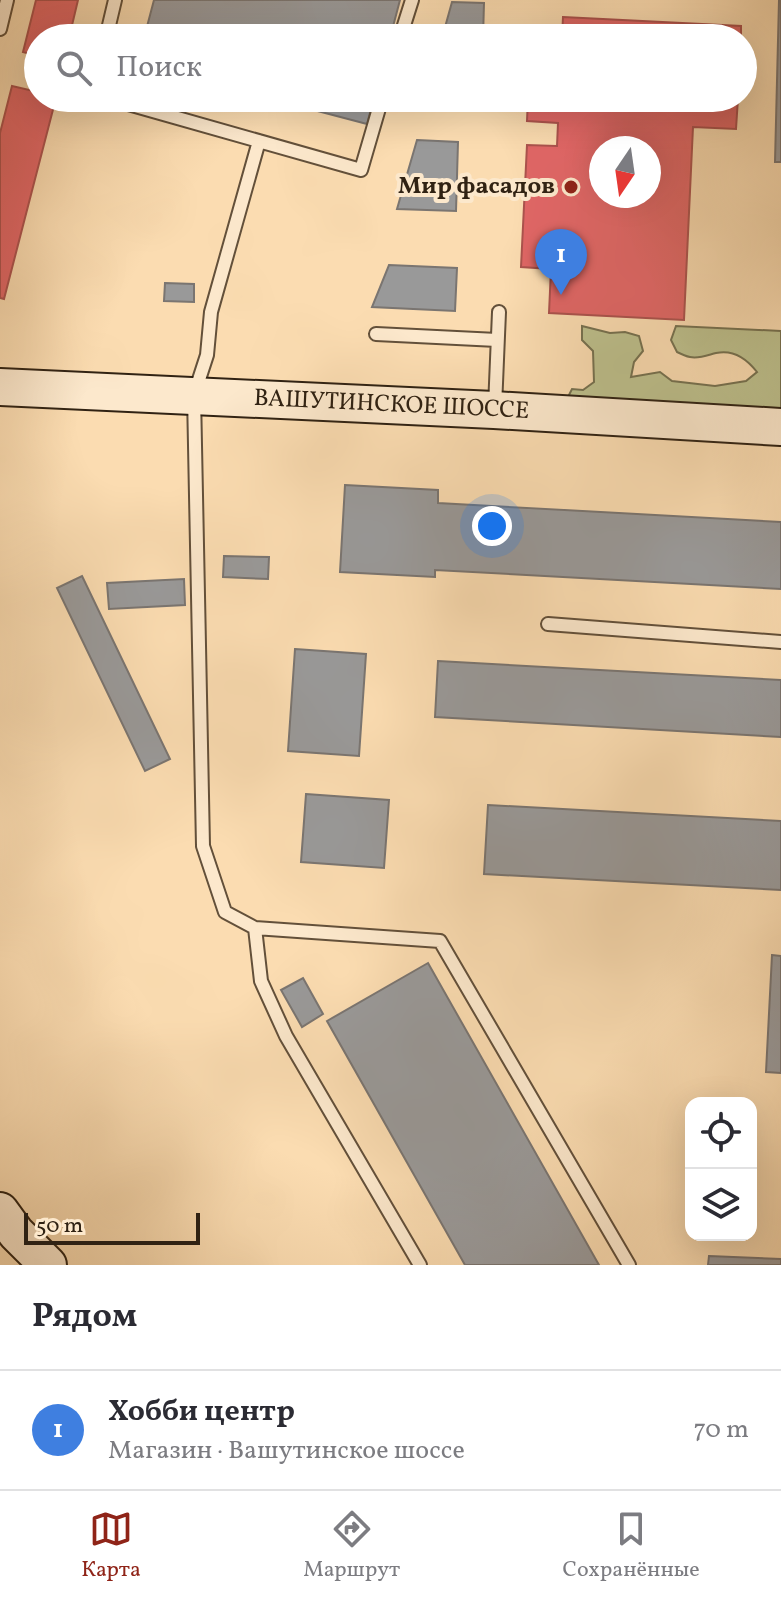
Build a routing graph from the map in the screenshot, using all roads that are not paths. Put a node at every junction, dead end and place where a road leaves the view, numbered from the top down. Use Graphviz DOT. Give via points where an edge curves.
graph roads {
  1 [pos="7,0"];
  2 [pos="115,0"];
  3 [pos="412,0"];
  4 [pos="109,24"];
  5 [pos="404,24"];
  6 [pos="0,29"];
  7 [pos="156,112"];
  8 [pos="378,112"];
  9 [pos="259,141"];
  10 [pos="499,312"];
  11 [pos="376,334"];
  12 [pos="497,340"];
  13 [pos="0,387"];
  14 [pos="194,395"];
  15 [pos="494,410"];
  16 [pos="781,427"];
  17 [pos="548,624"];
  18 [pos="781,642"];
  19 [pos="255,928"];
  20 [pos="0,1211"];
  21 [pos="48,1265"];
  22 [pos="420,1265"];
  23 [pos="629,1265"];
  1 -- 6 [label="lane"];
  2 -- 4 [label="lane"];
  3 -- 5 [label="lane"];
  7 -- 9 [label="lane"];
  8 -- 9 [label="lane" via="361,170"];
  9 -- 14 [label="lane" via="211,312 207,355"];
  10 -- 12 [label="lane"];
  11 -- 12 [label="lane"];
  12 -- 15 [label="lane"];
  13 -- 14 [label="street, ВАШУТИНСКОЕ ШОССЕ"];
  14 -- 15 [label="street, ВАШУТИНСКОЕ ШОССЕ"];
  14 -- 19 [label="lane" via="203,846 225,912"];
  15 -- 16 [label="street, ВАШУТИНСКОЕ ШОССЕ"];
  17 -- 18 [label="lane"];
  19 -- 22 [label="lane" via="261,981 286,1036"];
  19 -- 23 [label="lane" via="440,941"];
  20 -- 21 [label="street"];
}
